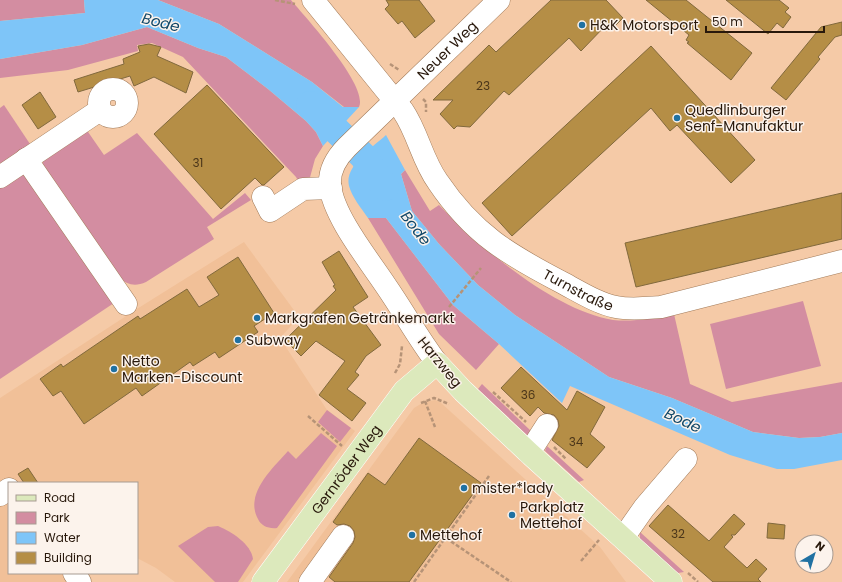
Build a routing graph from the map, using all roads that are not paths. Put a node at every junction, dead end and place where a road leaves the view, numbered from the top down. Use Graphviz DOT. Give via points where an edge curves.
graph roads {
  1 [pos="499,0"];
  2 [pos="308,3"];
  3 [pos="394,100"];
  4 [pos="100,110"];
  5 [pos="26,158"];
  6 [pos="0,177"];
  7 [pos="330,185"];
  8 [pos="263,197"];
  9 [pos="842,261"];
  10 [pos="126,304"];
  11 [pos="437,363"];
  12 [pos="547,425"];
  13 [pos="529,453"];
  14 [pos="686,458"];
  15 [pos="343,536"];
  16 [pos="614,541"];
  17 [pos="263,582"];
  18 [pos="310,582"];
  19 [pos="671,582"];
  1 -- 3 [label="street, Neuer Weg"];
  2 -- 3 [label="street, Turnstraße"];
  3 -- 7 [label="street" via="340,154 332,169"];
  3 -- 9 [label="street, Turnstraße" via="412,125 436,180 475,226 510,255 600,302 633,309 661,307"];
  4 -- 5 [label="street"];
  5 -- 6 [label="street"];
  5 -- 10 [label="street"];
  7 -- 8 [label="street" via="303,189 270,211"];
  7 -- 11 [label="street, Harzweg" via="339,212 355,241"];
  11 -- 13 [label="main road, Harzweg"];
  11 -- 17 [label="main road, Gernröder Weg" via="404,391"];
  12 -- 13 [label="street"];
  13 -- 16 [label="main road, Harzweg"];
  14 -- 16 [label="street"];
  15 -- 18 [label="street"];
  16 -- 19 [label="main road, Harzweg"];
}
